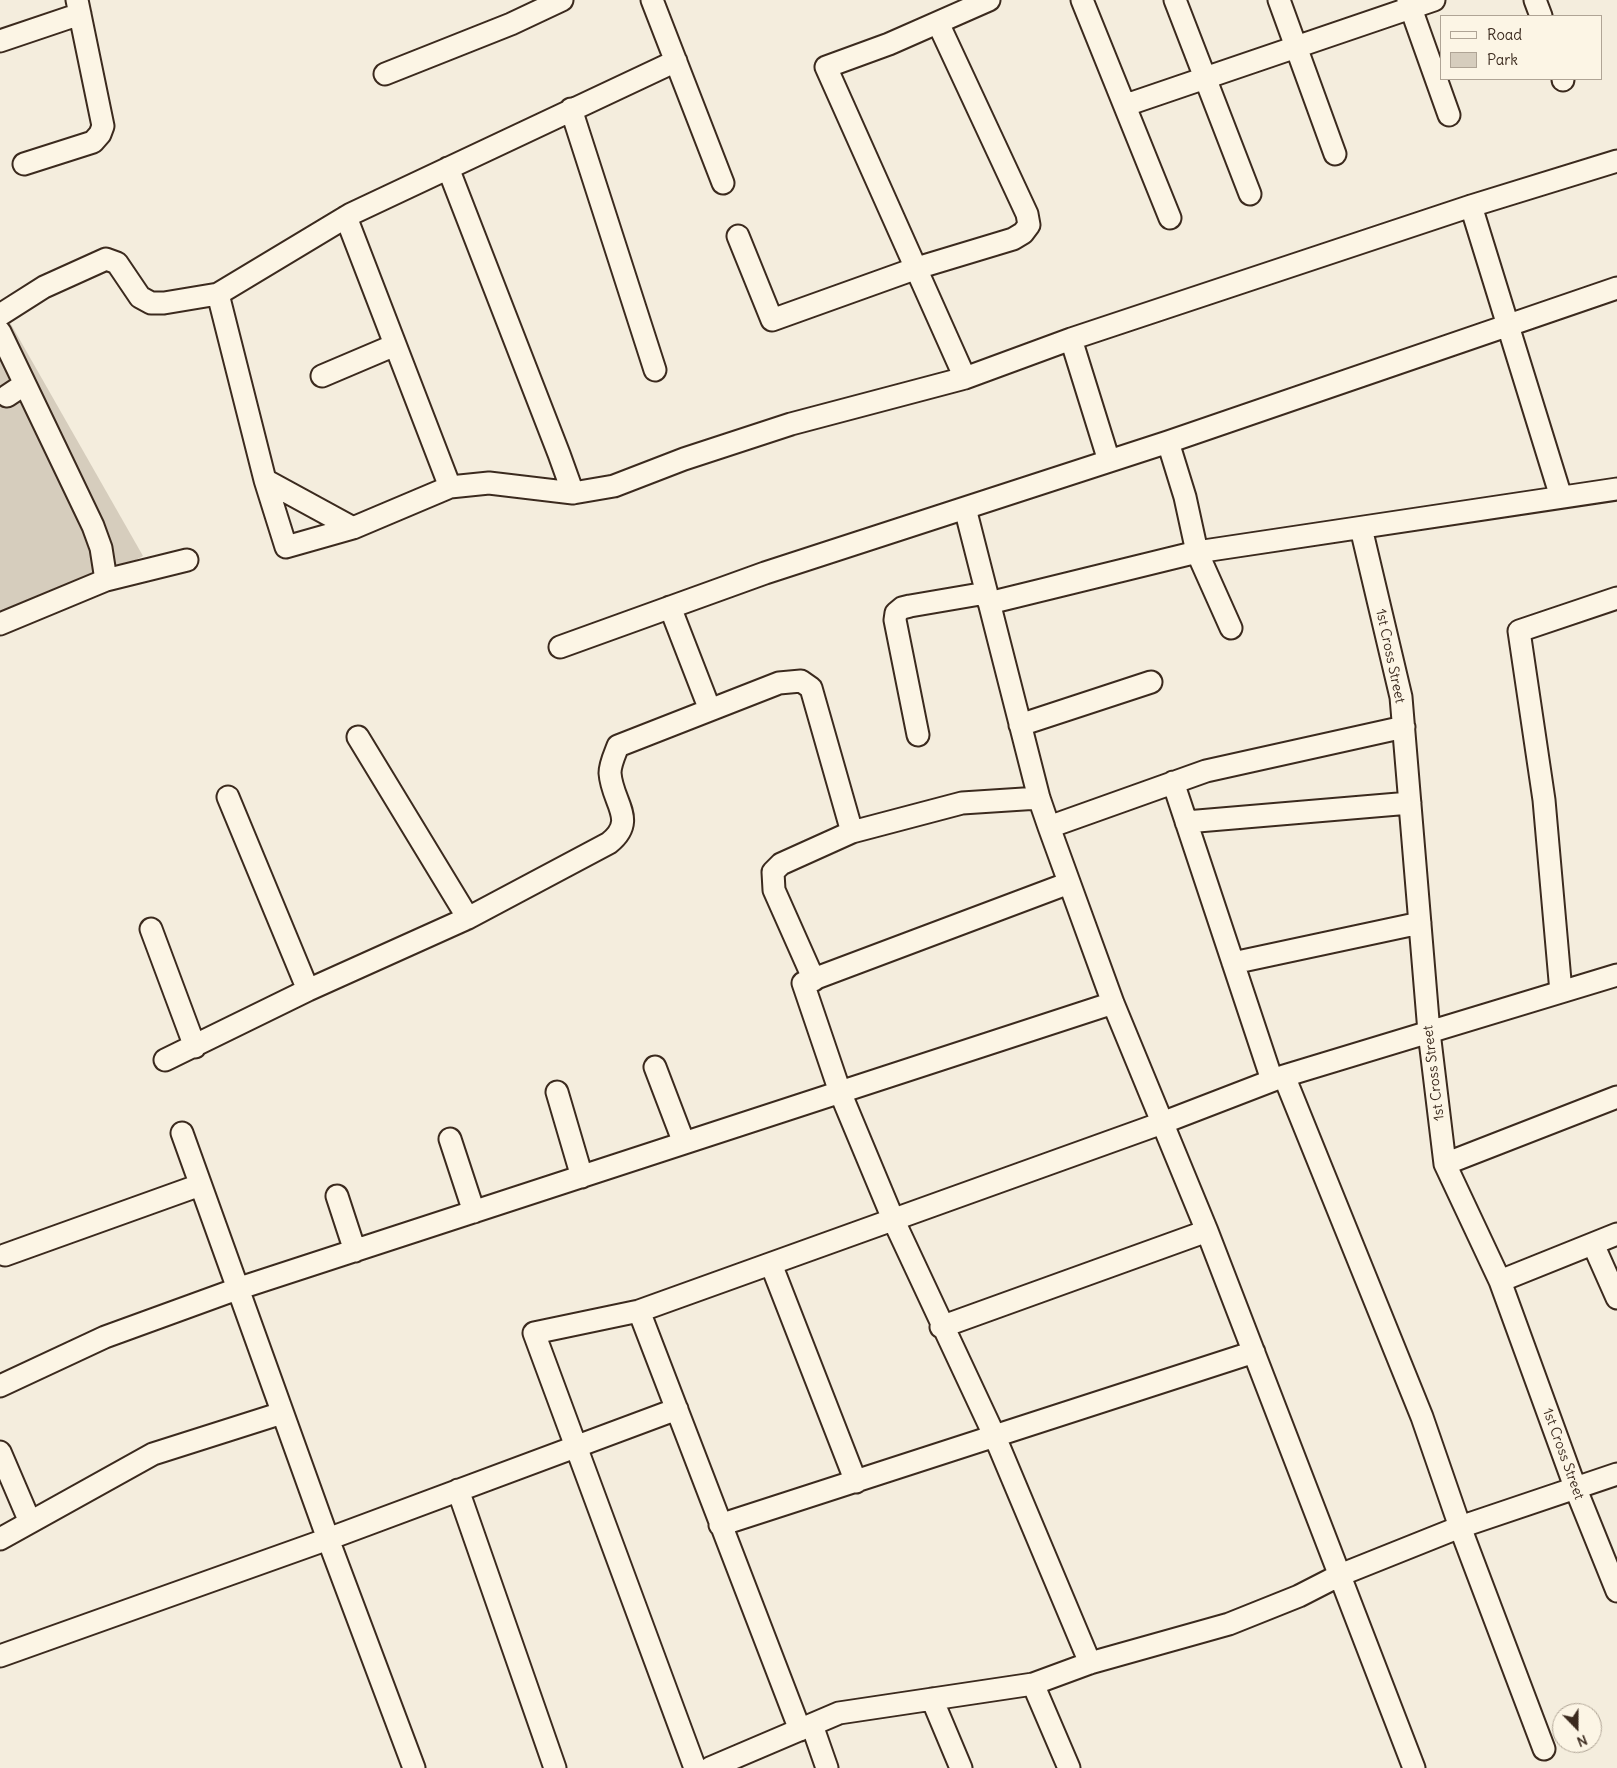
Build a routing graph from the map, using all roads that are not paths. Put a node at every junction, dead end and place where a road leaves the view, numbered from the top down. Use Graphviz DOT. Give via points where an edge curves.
graph roads {
  1 [pos="562,0"];
  2 [pos="652,0"];
  3 [pos="990,0"];
  4 [pos="1082,0"];
  5 [pos="1175,0"];
  6 [pos="1279,0"];
  7 [pos="1434,0"];
  8 [pos="1535,0"];
  9 [pos="1409,4"];
  10 [pos="79,7"];
  11 [pos="1541,15"];
  12 [pos="938,23"];
  13 [pos="0,41"];
  14 [pos="1295,47"];
  15 [pos="676,61"];
  16 [pos="385,74"];
  17 [pos="1206,78"];
  18 [pos="1126,105"];
  19 [pos="571,110"];
  20 [pos="1449,115"];
  21 [pos="1335,154"];
  22 [pos="1617,161"];
  23 [pos="24,164"];
  24 [pos="448,168"];
  25 [pos="723,183"];
  26 [pos="1250,194"];
  27 [pos="1471,206"];
  28 [pos="346,217"];
  29 [pos="1170,218"];
  30 [pos="738,236"];
  31 [pos="917,268"];
  32 [pos="1617,288"];
  33 [pos="218,294"];
  34 [pos="0,315"];
  35 [pos="1508,326"];
  36 [pos="0,332"];
  37 [pos="1071,339"];
  38 [pos="395,345"];
  39 [pos="655,370"];
  40 [pos="322,376"];
  41 [pos="965,378"];
  42 [pos="25,384"];
  43 [pos="7,396"];
  44 [pos="1168,442"];
  45 [pos="1109,461"];
  46 [pos="265,480"];
  47 [pos="450,487"];
  48 [pos="1617,489"];
  49 [pos="573,493"];
  50 [pos="1561,497"];
  51 [pos="965,508"];
  52 [pos="353,528"];
  53 [pos="1361,528"];
  54 [pos="1197,552"];
  55 [pos="187,560"];
  56 [pos="106,580"];
  57 [pos="987,598"];
  58 [pos="1617,598"];
  59 [pos="670,608"];
  60 [pos="0,624"];
  61 [pos="1231,628"];
  62 [pos="560,647"];
  63 [pos="1151,682"];
  64 [pos="710,710"];
  65 [pos="1020,725"];
  66 [pos="1404,727"];
  67 [pos="918,735"];
  68 [pos="358,737"];
  69 [pos="1173,782"];
  70 [pos="228,797"];
  71 [pos="1039,798"];
  72 [pos="1410,803"];
  73 [pos="1186,822"];
  74 [pos="1049,827"];
  75 [pos="852,832"];
  76 [pos="1069,883"];
  77 [pos="468,918"];
  78 [pos="1420,923"];
  79 [pos="151,929"];
  80 [pos="1233,963"];
  81 [pos="1617,975"];
  82 [pos="814,980"];
  83 [pos="308,990"];
  84 [pos="1562,992"];
  85 [pos="1113,1003"];
  86 [pos="1429,1032"];
  87 [pos="195,1047"];
  88 [pos="165,1060"];
  89 [pos="656,1067"];
  90 [pos="1278,1078"];
  91 [pos="557,1092"];
  92 [pos="840,1092"];
  93 [pos="1617,1097"];
  94 [pos="1162,1123"];
  95 [pos="182,1133"];
  96 [pos="450,1138"];
  97 [pos="684,1144"];
  98 [pos="1445,1164"];
  99 [pos="582,1177"];
  100 [pos="200,1185"];
  101 [pos="337,1196"];
  102 [pos="474,1212"];
  103 [pos="893,1219"];
  104 [pos="1207,1231"];
  105 [pos="1617,1234"];
  106 [pos="1593,1244"];
  107 [pos="355,1251"];
  108 [pos="4,1255"];
  109 [pos="771,1264"];
  110 [pos="1500,1281"];
  111 [pos="237,1289"];
  112 [pos="1617,1298"];
  113 [pos="639,1311"];
  114 [pos="942,1327"];
  115 [pos="1254,1352"];
  116 [pos="0,1386"];
  117 [pos="677,1409"];
  118 [pos="282,1413"];
  119 [pos="995,1437"];
  120 [pos="575,1446"];
  121 [pos="0,1452"];
  122 [pos="1617,1474"];
  123 [pos="856,1482"];
  124 [pos="1575,1487"];
  125 [pos="458,1490"];
  126 [pos="30,1522"];
  127 [pos="720,1525"];
  128 [pos="1460,1527"];
  129 [pos="0,1538"];
  130 [pos="328,1539"];
  131 [pos="1340,1575"];
  132 [pos="1617,1591"];
  133 [pos="0,1656"];
  134 [pos="1090,1663"];
  135 [pos="1033,1684"];
  136 [pos="932,1699"];
  137 [pos="806,1727"];
  138 [pos="1544,1750"];
  139 [pos="414,1768"];
  140 [pos="555,1768"];
  141 [pos="695,1768"];
  142 [pos="710,1768"];
  143 [pos="827,1768"];
  144 [pos="961,1768"];
  145 [pos="1069,1768"];
  146 [pos="1414,1768"];
  1 -- 16 [label="street"];
  2 -- 15 [label="street"];
  3 -- 12 [label="street"];
  4 -- 18 [label="street"];
  5 -- 17 [label="street"];
  6 -- 14 [label="street"];
  7 -- 9 [label="street"];
  8 -- 11 [label="street"];
  9 -- 14 [label="street"];
  9 -- 20 [label="street"];
  10 -- 13 [label="street"];
  10 -- 23 [label="street" via="103,126 93,142"];
  12 -- 31 [label="street" via="826,68"];
  12 -- 31 [label="street" via="1026,214 1028,225 1013,240"];
  14 -- 17 [label="street"];
  14 -- 21 [label="street"];
  15 -- 19 [label="street"];
  15 -- 25 [label="street"];
  17 -- 18 [label="street"];
  17 -- 26 [label="street"];
  18 -- 29 [label="street"];
  19 -- 24 [label="street"];
  19 -- 39 [label="street"];
  22 -- 27 [label="street"];
  24 -- 28 [label="street"];
  24 -- 49 [label="street"];
  27 -- 35 [label="street"];
  27 -- 37 [label="street"];
  28 -- 33 [label="street"];
  28 -- 38 [label="street"];
  30 -- 31 [label="street" via="772,320"];
  31 -- 41 [label="street"];
  32 -- 35 [label="street"];
  33 -- 34 [label="street" via="151,303 140,297 117,263 106,259 44,287"];
  33 -- 46 [label="street"];
  35 -- 44 [label="street"];
  35 -- 50 [label="street"];
  36 -- 42 [label="street"];
  37 -- 41 [label="street"];
  37 -- 45 [label="street"];
  38 -- 40 [label="street"];
  38 -- 47 [label="street"];
  41 -- 49 [label="street" via="791,424 614,486"];
  42 -- 43 [label="street"];
  42 -- 56 [label="street" via="93,526 101,548"];
  44 -- 45 [label="street"];
  44 -- 54 [label="street"];
  45 -- 51 [label="street"];
  46 -- 52 [label="street"];
  46 -- 52 [label="street" via="286,547"];
  47 -- 49 [label="street" via="489,483"];
  47 -- 52 [label="street"];
  48 -- 50 [label="street"];
  50 -- 53 [label="street"];
  51 -- 57 [label="street"];
  51 -- 59 [label="street" via="765,572"];
  53 -- 54 [label="street"];
  53 -- 66 [label="street, 1st Cross Street" via="1401,697"];
  54 -- 57 [label="street"];
  54 -- 61 [label="street"];
  55 -- 56 [label="street"];
  56 -- 60 [label="street"];
  57 -- 65 [label="street"];
  57 -- 67 [label="street" via="910,606 896,613"];
  58 -- 84 [label="street" via="1520,631 1544,800"];
  59 -- 62 [label="street"];
  59 -- 64 [label="street"];
  63 -- 65 [label="street"];
  64 -- 75 [label="street" via="779,683 801,681 811,688"];
  64 -- 77 [label="street" via="618,746 610,770 613,792 624,818 620,835"];
  65 -- 71 [label="street"];
  66 -- 69 [label="street" via="1206,771"];
  66 -- 72 [label="street, 1st Cross Street"];
  68 -- 77 [label="street"];
  69 -- 73 [label="street"];
  69 -- 74 [label="street"];
  70 -- 83 [label="street"];
  71 -- 74 [label="street"];
  71 -- 75 [label="street" via="962,803"];
  72 -- 73 [label="street"];
  72 -- 78 [label="street, 1st Cross Street"];
  73 -- 80 [label="street"];
  74 -- 76 [label="street"];
  75 -- 82 [label="street" via="781,864 772,872 774,890"];
  76 -- 82 [label="street"];
  76 -- 85 [label="street"];
  77 -- 83 [label="street"];
  78 -- 80 [label="street"];
  78 -- 86 [label="street, 1st Cross Street"];
  79 -- 87 [label="street"];
  80 -- 90 [label="street"];
  81 -- 84 [label="street"];
  82 -- 92 [label="street" via="803,983"];
  83 -- 87 [label="street"];
  84 -- 86 [label="street"];
  85 -- 92 [label="street"];
  85 -- 94 [label="street"];
  86 -- 90 [label="street"];
  86 -- 98 [label="street, 1st Cross Street"];
  87 -- 88 [label="street"];
  89 -- 97 [label="street"];
  90 -- 94 [label="street"];
  90 -- 128 [label="street" via="1422,1417"];
  91 -- 99 [label="street"];
  92 -- 97 [label="street"];
  92 -- 103 [label="street"];
  93 -- 98 [label="street"];
  94 -- 103 [label="street"];
  94 -- 104 [label="street"];
  95 -- 100 [label="street"];
  96 -- 102 [label="street"];
  97 -- 99 [label="street"];
  98 -- 110 [label="street, 1st Cross Street"];
  99 -- 102 [label="street"];
  100 -- 108 [label="street"];
  100 -- 111 [label="street"];
  101 -- 107 [label="street"];
  102 -- 107 [label="street"];
  103 -- 109 [label="street"];
  103 -- 114 [label="street"];
  104 -- 114 [label="street"];
  104 -- 115 [label="street"];
  105 -- 106 [label="street"];
  106 -- 110 [label="street"];
  106 -- 112 [label="street"];
  107 -- 111 [label="street"];
  109 -- 113 [label="street"];
  109 -- 123 [label="street"];
  110 -- 124 [label="street, 1st Cross Street"];
  111 -- 116 [label="street" via="105,1337"];
  111 -- 118 [label="street"];
  113 -- 117 [label="street"];
  113 -- 120 [label="street" via="534,1333"];
  114 -- 119 [label="street"];
  115 -- 119 [label="street"];
  115 -- 131 [label="street"];
  117 -- 120 [label="street"];
  117 -- 127 [label="street"];
  118 -- 126 [label="street" via="153,1454"];
  118 -- 130 [label="street"];
  119 -- 123 [label="street"];
  119 -- 134 [label="street"];
  120 -- 125 [label="street"];
  120 -- 141 [label="street"];
  121 -- 126 [label="street"];
  122 -- 124 [label="street"];
  123 -- 127 [label="street"];
  124 -- 128 [label="street"];
  124 -- 132 [label="street, 1st Cross Street"];
  125 -- 130 [label="street"];
  125 -- 140 [label="street"];
  126 -- 129 [label="street"];
  127 -- 137 [label="street"];
  128 -- 131 [label="street"];
  128 -- 138 [label="street"];
  130 -- 133 [label="street"];
  130 -- 139 [label="street"];
  131 -- 134 [label="street" via="1299,1596 1229,1624"];
  131 -- 146 [label="street"];
  134 -- 135 [label="street"];
  135 -- 136 [label="street"];
  135 -- 145 [label="street"];
  136 -- 137 [label="street" via="839,1713"];
  136 -- 144 [label="street"];
  137 -- 142 [label="street"];
  137 -- 143 [label="street"];
}
